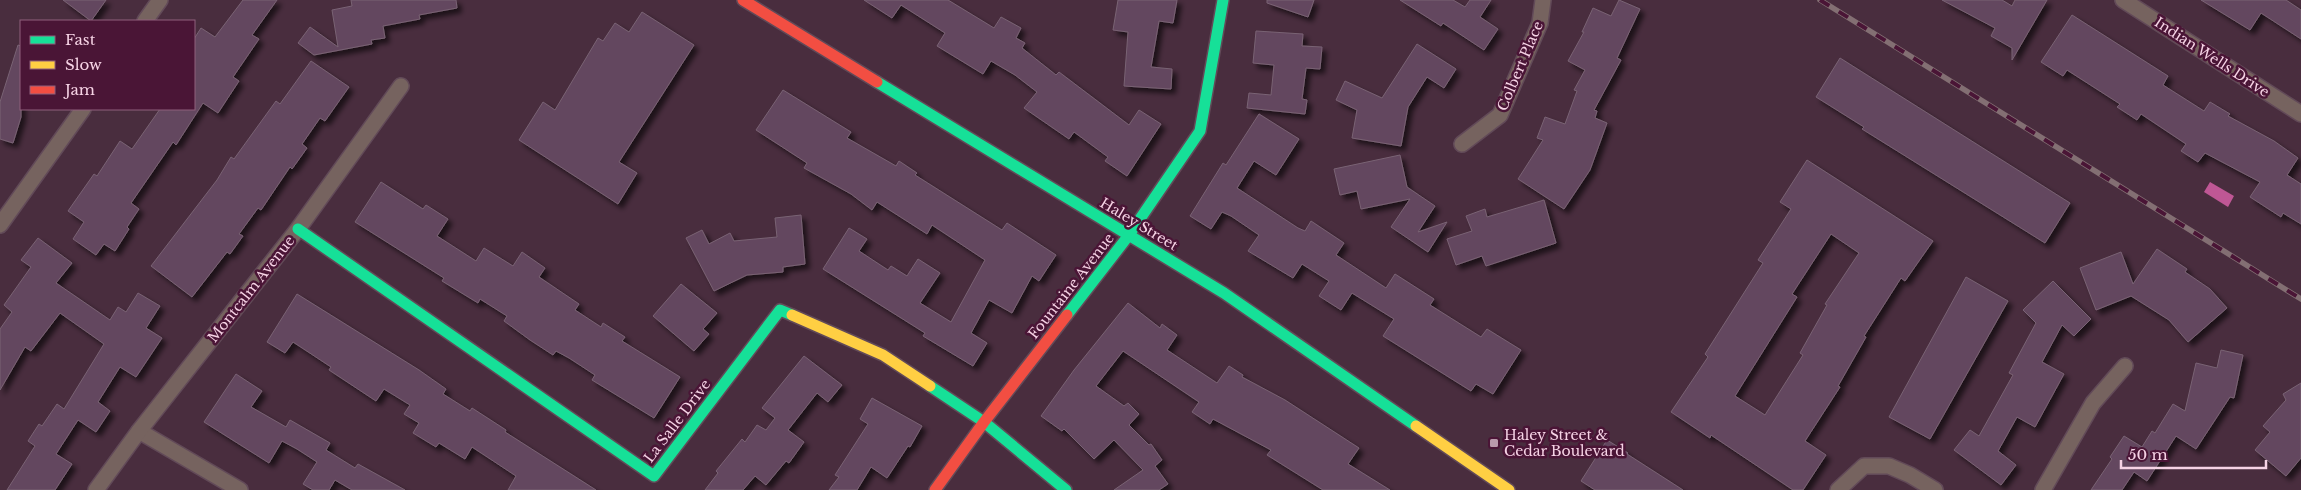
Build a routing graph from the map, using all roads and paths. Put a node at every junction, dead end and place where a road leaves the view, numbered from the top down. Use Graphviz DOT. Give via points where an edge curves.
graph roads {
  1 [pos="160,0"];
  2 [pos="743,0"];
  3 [pos="1223,0"];
  4 [pos="1543,0"];
  5 [pos="2123,0"];
  6 [pos="146,20"];
  7 [pos="401,86"];
  8 [pos="81,110"];
  9 [pos="2301,114"];
  10 [pos="1462,144"];
  11 [pos="0,225"];
  12 [pos="298,229"];
  13 [pos="1129,235"];
  14 [pos="2125,366"];
  15 [pos="984,422"];
  16 [pos="139,431"];
  17 [pos="96,490"];
  18 [pos="240,490"];
  19 [pos="935,490"];
  20 [pos="1066,490"];
  21 [pos="1509,490"];
  22 [pos="1838,490"];
  23 [pos="1936,490"];
  24 [pos="2043,490"];
  1 -- 6 [label="street"];
  2 -- 13 [label="street, Haley Street"];
  3 -- 13 [label="street, Fountaine Avenue" via="1200,131"];
  4 -- 10 [label="street, Colbert Place" via="1540,23 1500,115"];
  5 -- 9 [label="street, Indian Wells Drive"];
  7 -- 12 [label="street, Montcalm Avenue"];
  8 -- 11 [label="street"];
  12 -- 15 [label="street, La Salle Drive" via="654,476 780,310 883,356"];
  12 -- 16 [label="street, Montcalm Avenue"];
  13 -- 15 [label="street, Fountaine Avenue"];
  13 -- 21 [label="street, Haley Street" via="1224,293"];
  14 -- 24 [label="street" via="2094,402"];
  15 -- 19 [label="street, Fountaine Avenue"];
  15 -- 20 [label="street, La Salle Drive"];
  16 -- 17 [label="street, Montcalm Avenue"];
  16 -- 18 [label="street"];
  22 -- 23 [label="street" via="1864,466 1889,466"];
}
